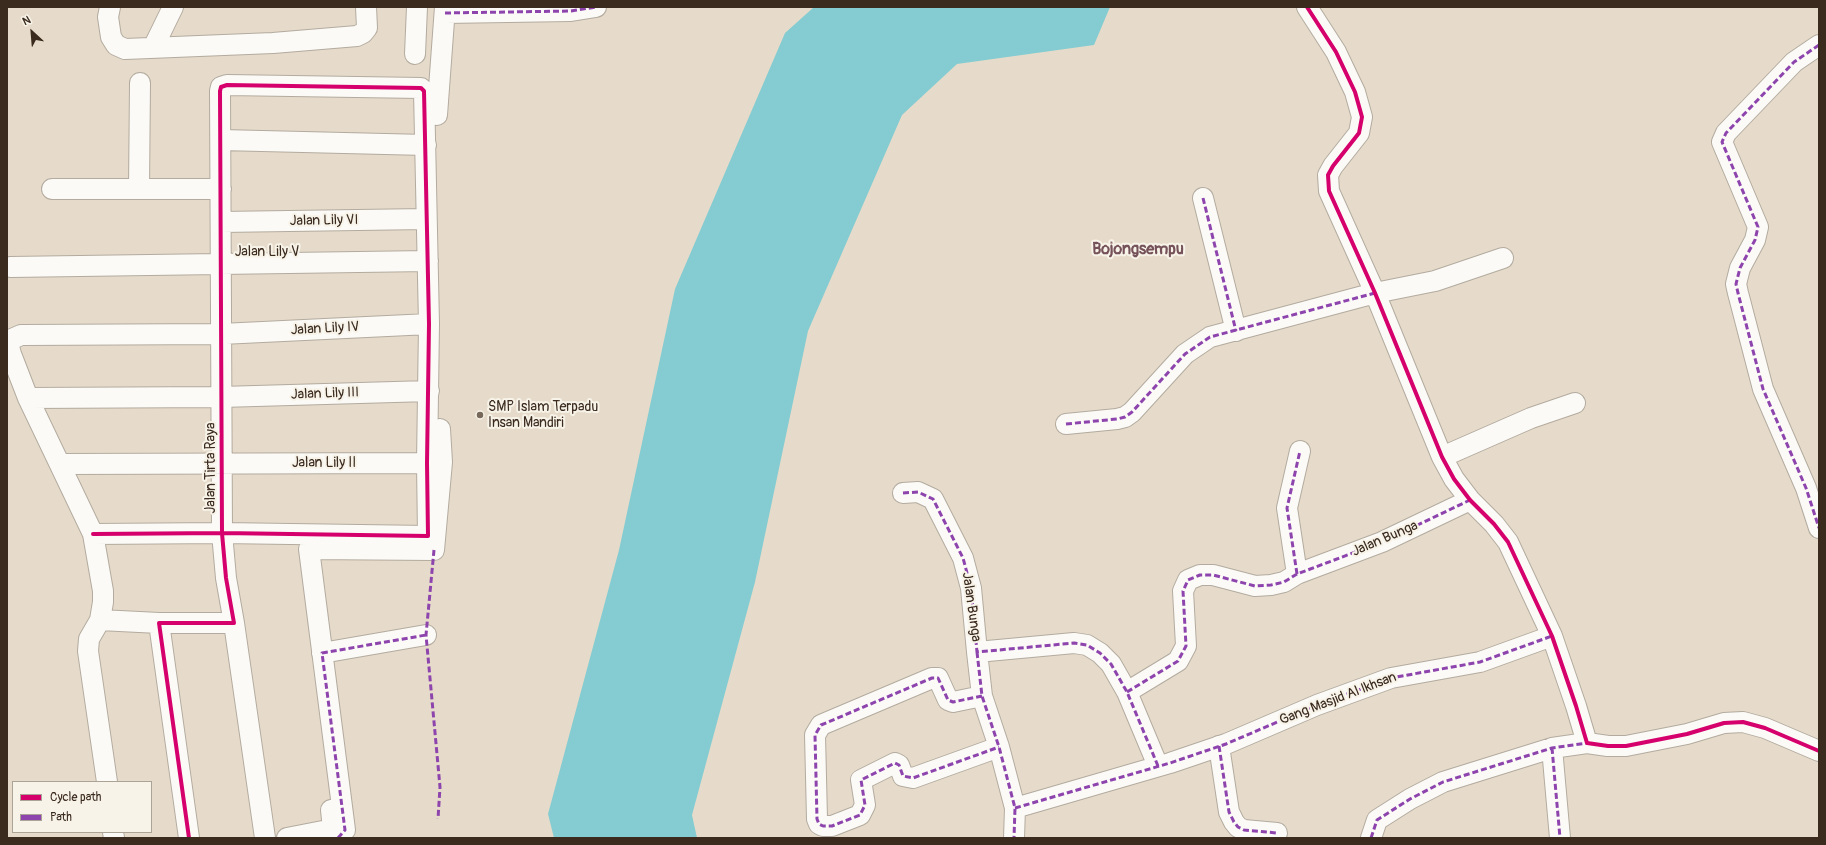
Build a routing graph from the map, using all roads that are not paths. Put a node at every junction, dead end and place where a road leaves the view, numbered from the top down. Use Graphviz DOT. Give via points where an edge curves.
graph roads {
  1 [pos="110,7"];
  2 [pos="173,7"];
  3 [pos="366,7"];
  4 [pos="417,7"];
  5 [pos="596,7"];
  6 [pos="1307,7"];
  7 [pos="445,10"];
  8 [pos="1819,45"];
  9 [pos="153,48"];
  10 [pos="415,54"];
  11 [pos="140,83"];
  12 [pos="221,140"];
  13 [pos="426,145"];
  14 [pos="52,189"];
  15 [pos="139,189"];
  16 [pos="221,189"];
  17 [pos="1203,198"];
  18 [pos="426,219"];
  19 [pos="221,222"];
  20 [pos="1503,258"];
  21 [pos="428,262"];
  22 [pos="221,263"];
  23 [pos="10,267"];
  24 [pos="1375,293"];
  25 [pos="429,324"];
  26 [pos="1236,331"];
  27 [pos="222,334"];
  28 [pos="429,391"];
  29 [pos="221,397"];
  30 [pos="28,398"];
  31 [pos="1575,403"];
  32 [pos="1066,424"];
  33 [pos="1300,451"];
  34 [pos="1442,457"];
  35 [pos="222,463"];
  36 [pos="427,463"];
  37 [pos="61,464"];
  38 [pos="902,493"];
  39 [pos="1470,500"];
  40 [pos="1819,528"];
  41 [pos="222,533"];
  42 [pos="93,534"];
  43 [pos="296,534"];
  44 [pos="1297,574"];
  45 [pos="100,620"];
  46 [pos="159,623"];
  47 [pos="234,623"];
  48 [pos="426,635"];
  49 [pos="1552,636"];
  50 [pos="977,652"];
  51 [pos="322,653"];
  52 [pos="1127,692"];
  53 [pos="982,696"];
  54 [pos="1586,744"];
  55 [pos="1219,746"];
  56 [pos="999,747"];
  57 [pos="1552,748"];
  58 [pos="1819,751"];
  59 [pos="1158,766"];
  60 [pos="107,781"];
  61 [pos="1014,808"];
  62 [pos="1278,833"];
  63 [pos="189,838"];
  64 [pos="265,838"];
  65 [pos="287,838"];
  66 [pos="338,838"];
  67 [pos="1014,838"];
  68 [pos="1371,838"];
  69 [pos="1560,838"];
  1 -- 9 [label="street" via="109,29 116,45 125,49"];
  2 -- 9 [label="street"];
  3 -- 9 [label="street" via="367,28 357,36 273,43"];
  4 -- 10 [label="street"];
  5 -- 7 [label="street" via="572,11"];
  6 -- 24 [label="street" via="1336,52 1355,92 1362,117 1359,133 1333,166 1328,175 1328,184"];
  7 -- 51 [label="street" via="436,140 438,392 442,462 434,550 309,549"];
  8 -- 40 [label="street" via="1794,62 1726,133 1722,142 1758,227 1755,240 1740,268 1736,284 1738,293 1763,389 1804,480"];
  11 -- 15 [label="street"];
  12 -- 13 [label="street"];
  12 -- 13 [label="street, Jalan Tirta Raya" via="220,91 227,84 420,88 424,91"];
  12 -- 16 [label="street, Jalan Tirta Raya"];
  13 -- 18 [label="street"];
  14 -- 15 [label="street"];
  15 -- 16 [label="street"];
  16 -- 19 [label="street, Jalan Tirta Raya"];
  17 -- 26 [label="street"];
  18 -- 19 [label="street, Jalan Lily VI"];
  18 -- 21 [label="street"];
  19 -- 22 [label="street, Jalan Tirta Raya"];
  20 -- 24 [label="street" via="1435,281"];
  21 -- 22 [label="street, Jalan Lily V"];
  21 -- 25 [label="street"];
  22 -- 23 [label="street, Jalan Lily V"];
  22 -- 27 [label="street, Jalan Tirta Raya"];
  24 -- 26 [label="street"];
  24 -- 34 [label="street"];
  25 -- 27 [label="street, Jalan Lily IV"];
  25 -- 28 [label="street"];
  26 -- 32 [label="street" via="1210,337 1198,344 1125,417 1117,420"];
  27 -- 29 [label="street, Jalan Tirta Raya"];
  27 -- 30 [label="street, Jalan Lily IV" via="18,336 12,339 10,347"];
  28 -- 29 [label="street, Jalan Lily III"];
  28 -- 36 [label="street"];
  29 -- 30 [label="street, Jalan Lily III"];
  29 -- 35 [label="street, Jalan Tirta Raya"];
  30 -- 37 [label="street, Jalan Lily IV"];
  31 -- 34 [label="street" via="1531,418"];
  33 -- 44 [label="street" via="1287,508"];
  34 -- 39 [label="street"];
  35 -- 36 [label="street, Jalan Lily II"];
  35 -- 37 [label="street, Jalan Lily II"];
  35 -- 41 [label="street, Jalan Tirta Raya"];
  36 -- 43 [label="street" via="428,536"];
  37 -- 42 [label="street, Jalan Lily IV"];
  38 -- 50 [label="street, Jalan Bunga" via="918,492 933,499 963,558 971,588"];
  39 -- 44 [label="street, Jalan Bunga" via="1382,542"];
  39 -- 49 [label="street" via="1501,531 1508,542"];
  41 -- 42 [label="street"];
  41 -- 43 [label="street"];
  41 -- 47 [label="street, Jalan Tirta Raya"];
  42 -- 45 [label="street, Jalan Lily IV" via="103,591"];
  43 -- 65 [label="street" via="309,655 333,829"];
  44 -- 52 [label="street, Jalan Bunga" via="1284,582 1255,586 1213,575 1200,575 1188,580 1183,591 1186,646 1178,661"];
  45 -- 46 [label="street"];
  45 -- 60 [label="street" via="89,639 88,651"];
  46 -- 47 [label="street"];
  46 -- 63 [label="street"];
  47 -- 64 [label="street, Jalan Tirta Raya"];
  48 -- 51 [label="street"];
  49 -- 54 [label="street"];
  49 -- 55 [label="street, Gang Masjid Al Ikhsan" via="1480,662 1451,669 1408,673 1366,686"];
  50 -- 52 [label="street, Jalan Bunga" via="1074,643 1087,645 1111,664"];
  50 -- 53 [label="street"];
  51 -- 66 [label="street" via="345,830"];
  52 -- 59 [label="street, Jalan Bunga"];
  53 -- 56 [label="street"];
  53 -- 56 [label="street" via="953,702 948,700 938,678 932,678 820,725 815,735 819,824 832,826 860,814 865,805 861,780 895,763 899,765 903,776 913,778"];
  54 -- 57 [label="street"];
  54 -- 58 [label="street" via="1626,746 1687,734 1724,723 1743,722 1765,728"];
  55 -- 59 [label="street, Gang Masjid Al Ikhsan"];
  55 -- 62 [label="street" via="1229,812 1234,822 1244,830"];
  56 -- 61 [label="street"];
  57 -- 68 [label="street" via="1443,782 1410,798 1378,820"];
  57 -- 69 [label="street"];
  59 -- 61 [label="street, Gang Masjid Al Ikhsan"];
  61 -- 67 [label="street"];
}
